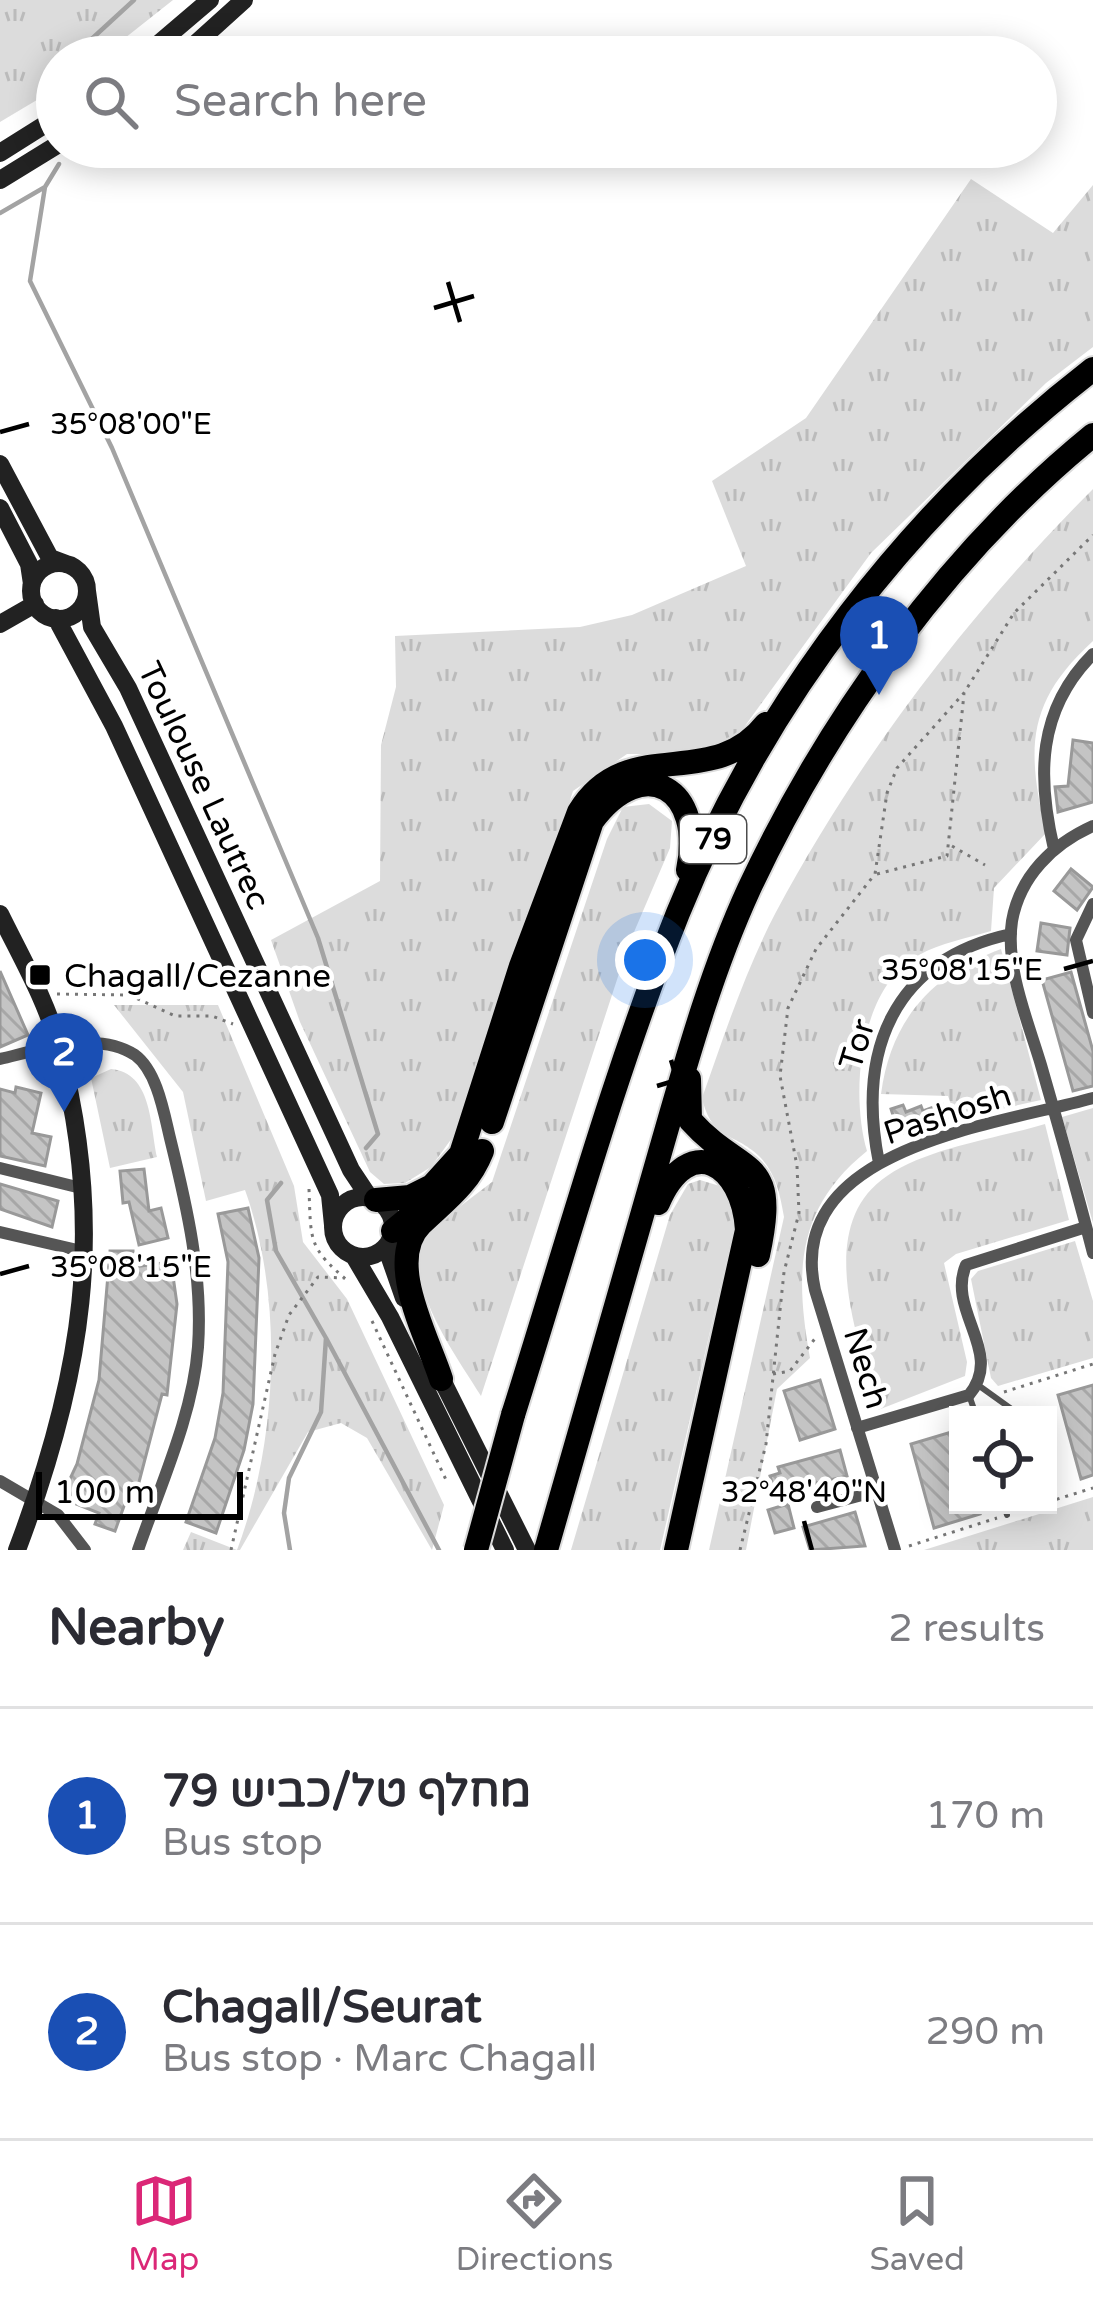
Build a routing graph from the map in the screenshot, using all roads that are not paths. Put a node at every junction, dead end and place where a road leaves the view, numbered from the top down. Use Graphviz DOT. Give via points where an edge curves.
graph roads {
  1 [pos="210,0"];
  2 [pos="244,0"];
  3 [pos="167,36"];
  4 [pos="204,36"];
  5 [pos="36,130"];
  6 [pos="0,153"];
  7 [pos="36,159"];
  8 [pos="0,180"];
  9 [pos="1093,369"];
  10 [pos="1093,435"];
  11 [pos="0,464"];
  12 [pos="0,508"];
  13 [pos="71,566"];
  14 [pos="87,591"];
  15 [pos="33,594"];
  16 [pos="56,619"];
  17 [pos="0,624"];
  18 [pos="1093,654"];
  19 [pos="820,656"];
  20 [pos="1093,826"];
  21 [pos="1054,849"];
  22 [pos="1093,904"];
  23 [pos="679,912"];
  24 [pos="0,914"];
  25 [pos="1011,934"];
  26 [pos="1087,964"];
  27 [pos="1093,1013"];
  28 [pos="58,1046"];
  29 [pos="690,1050"];
  30 [pos="0,1059"];
  31 [pos="1093,1098"];
  32 [pos="1054,1109"];
  33 [pos="482,1151"];
  34 [pos="879,1163"];
  35 [pos="0,1168"];
  36 [pos="85,1189"];
  37 [pos="373,1199"];
  38 [pos="830,1203"];
  39 [pos="332,1225"];
  40 [pos="1086,1227"];
  41 [pos="0,1232"];
  42 [pos="391,1236"];
  43 [pos="86,1252"];
  44 [pos="1093,1253"];
  45 [pos="353,1256"];
  46 [pos="600,1358"];
  47 [pos="441,1378"];
  48 [pos="974,1390"];
  49 [pos="975,1406"];
  50 [pos="1008,1406"];
  51 [pos="857,1428"];
  52 [pos="0,1481"];
  53 [pos="877,1491"];
  54 [pos="35,1501"];
  55 [pos="817,1507"];
  56 [pos="16,1550"];
  57 [pos="85,1550"];
  58 [pos="138,1550"];
  59 [pos="476,1550"];
  60 [pos="505,1550"];
  61 [pos="527,1550"];
  62 [pos="546,1550"];
  63 [pos="676,1550"];
  64 [pos="690,1550"];
  65 [pos="895,1550"];
  1 -- 3 [label="main road"];
  2 -- 4 [label="main road"];
  5 -- 6 [label="main road"];
  7 -- 8 [label="main road"];
  9 -- 19 [label="highway, 79" via="935,513"];
  10 -- 29 [label="highway, 79" via="1013,507 873,676 749,890"];
  11 -- 13 [label="main road" via="50,558"];
  12 -- 15 [label="main road" via="29,564"];
  13 -- 14 [label="main road"];
  13 -- 15 [label="main road" via="47,566"];
  14 -- 16 [label="main road" via="74,614"];
  14 -- 37 [label="main road, Toulouse Lautrec" via="92,627 134,700 351,1170"];
  15 -- 16 [label="main road"];
  15 -- 17 [label="main road"];
  16 -- 39 [label="main road, Toulouse Lautrec" via="114,726 330,1195"];
  18 -- 21 [label="street" via="1062,692 1048,729 1041,778"];
  19 -- 23 [label="highway, 79" via="740,785"];
  19 -- 37 [label="highway" via="753,740 698,764 617,772 593,788 520,966 461,1154 432,1186"];
  20 -- 21 [label="street"];
  21 -- 25 [label="street" via="1025,884"];
  22 -- 26 [label="street" via="1076,940"];
  23 -- 33 [label="highway" via="694,838 690,816 678,796 657,784 616,793 592,821"];
  23 -- 59 [label="highway, 79, bridge"];
  24 -- 28 [label="main road"];
  25 -- 32 [label="street"];
  25 -- 34 [label="street, Tor" via="944,962 886,1025 869,1098"];
  26 -- 27 [label="street"];
  28 -- 30 [label="street"];
  28 -- 36 [label="main road"];
  28 -- 58 [label="street" via="104,1045 138,1057 164,1115 186,1202 199,1286 198,1351"];
  29 -- 46 [label="highway, 79"];
  29 -- 64 [label="highway" via="691,1120 757,1174 766,1218"];
  31 -- 32 [label="street, Pashosh"];
  32 -- 34 [label="street, Pashosh"];
  32 -- 40 [label="street"];
  33 -- 42 [label="highway" via="464,1177"];
  33 -- 47 [label="highway" via="469,1178 407,1249"];
  34 -- 38 [label="street, Pashosh"];
  35 -- 36 [label="street"];
  36 -- 43 [label="main road"];
  37 -- 39 [label="main road" via="340,1206"];
  37 -- 42 [label="main road" via="389,1213"];
  38 -- 51 [label="street, Nech" via="810,1269"];
  39 -- 45 [label="main road"];
  40 -- 44 [label="street"];
  40 -- 48 [label="street" via="966,1265 962,1294 984,1361"];
  41 -- 43 [label="street"];
  42 -- 45 [label="main road" via="370,1257"];
  42 -- 47 [label="main road" via="394,1272"];
  43 -- 54 [label="main road" via="69,1386"];
  45 -- 60 [label="main road"];
  46 -- 62 [label="highway, 79"];
  46 -- 63 [label="highway" via="669,1177 698,1163 717,1166 742,1190 747,1230"];
  47 -- 61 [label="main road"];
  48 -- 49 [label="lane"];
  48 -- 50 [label="lane"];
  48 -- 51 [label="street"];
  51 -- 53 [label="street, Nech"];
  52 -- 54 [label="street"];
  53 -- 55 [label="street"];
  53 -- 65 [label="street, Nech"];
  54 -- 56 [label="main road"];
  54 -- 57 [label="street"];
}
